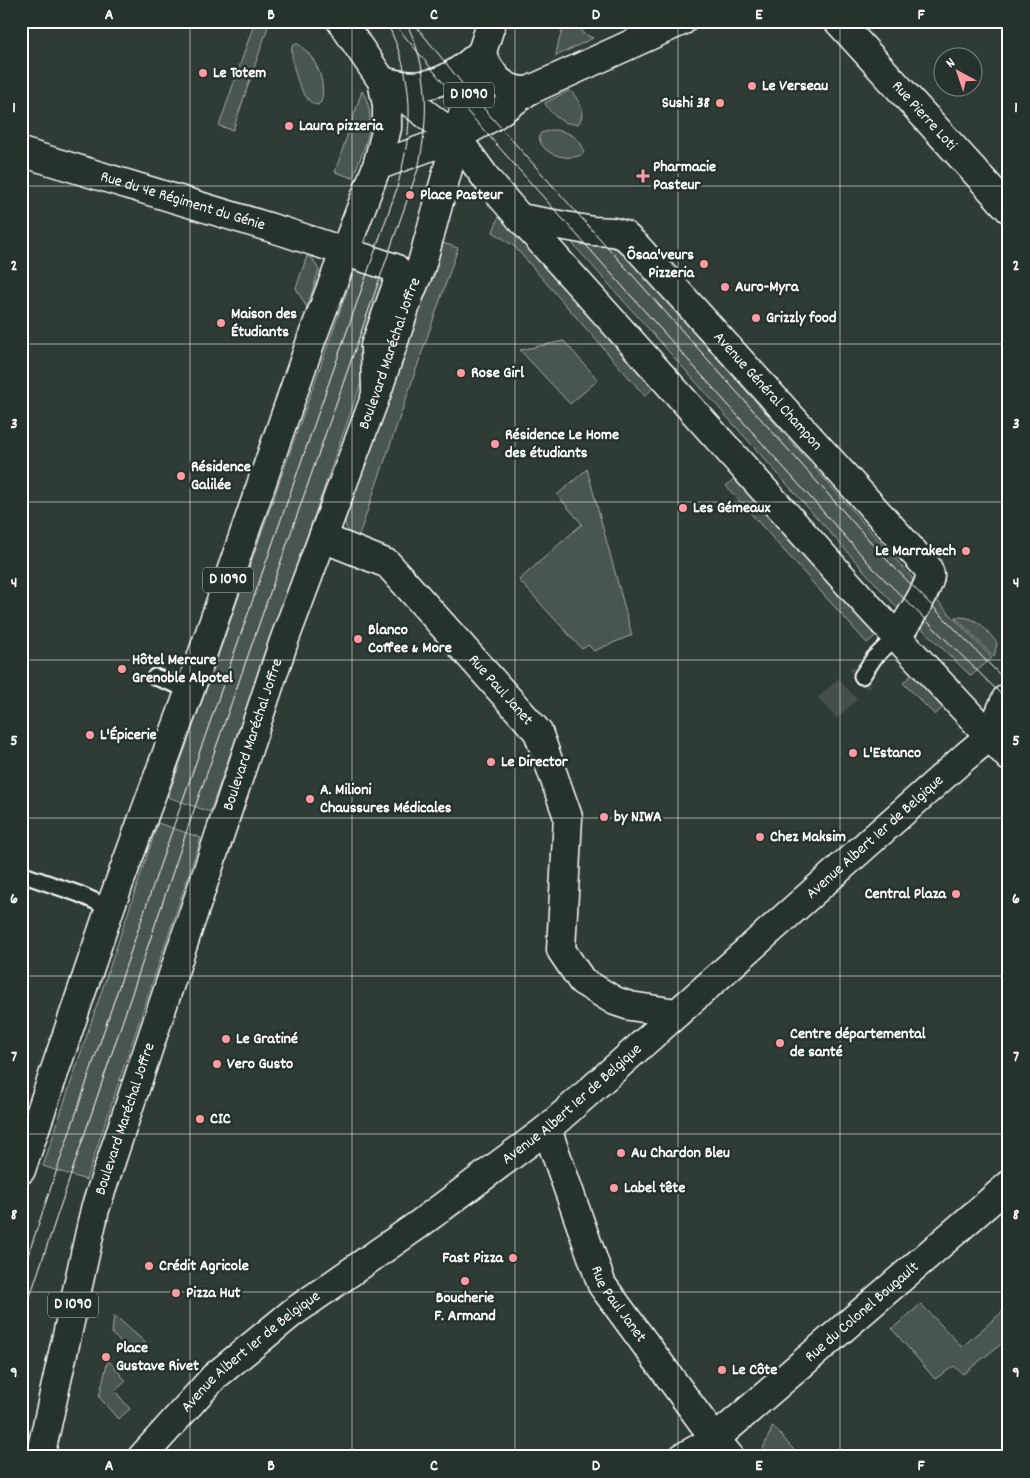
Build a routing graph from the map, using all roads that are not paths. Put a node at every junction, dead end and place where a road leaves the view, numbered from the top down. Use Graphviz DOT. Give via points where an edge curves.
graph roads {
  1 [pos="341,21"];
  2 [pos="492,21"];
  3 [pos="682,21"];
  4 [pos="838,21"];
  5 [pos="481,53"];
  6 [pos="382,81"];
  7 [pos="528,91"];
  8 [pos="456,137"];
  9 [pos="21,152"];
  10 [pos="377,166"];
  11 [pos="1009,209"];
  12 [pos="520,218"];
  13 [pos="344,252"];
  14 [pos="376,395"];
  15 [pos="323,538"];
  16 [pos="897,636"];
  17 [pos="862,676"];
  18 [pos="155,677"];
  19 [pos="190,690"];
  20 [pos="1009,697"];
  21 [pos="999,732"];
  22 [pos="1009,757"];
  23 [pos="21,874"];
  24 [pos="110,908"];
  25 [pos="677,1013"];
  26 [pos="547,1129"];
  27 [pos="21,1170"];
  28 [pos="1009,1186"];
  29 [pos="723,1448"];
  30 [pos="40,1457"];
  31 [pos="142,1457"];
  32 [pos="683,1457"];
  1 -- 6 [label="main road, D 1090"];
  2 -- 5 [label="main road, Boulevard Maréchal Joffre / D 1090"];
  3 -- 7 [label="main road"];
  4 -- 11 [label="main road, Rue Pierre Loti"];
  5 -- 6 [label="main road" via="441,82 402,85"];
  5 -- 7 [label="main road" via="490,73 517,91"];
  5 -- 8 [label="main road, Boulevard Maréchal Joffre / D 1090"];
  6 -- 8 [label="main road"];
  6 -- 10 [label="main road, D 1090" via="388,128"];
  7 -- 8 [label="main road" via="492,117"];
  8 -- 10 [label="main road"];
  8 -- 12 [label="main road"];
  8 -- 14 [label="main road, Boulevard Maréchal Joffre / D 1090" via="421,267"];
  9 -- 13 [label="main road, Rue du 4e Régiment du Génie"];
  10 -- 13 [label="main road, D 1090"];
  12 -- 16 [label="main road"];
  12 -- 16 [label="main road, Avenue Général Champon" via="624,235 921,560 930,574 928,582"];
  13 -- 14 [label="main road" via="395,268 399,273 375,346"];
  13 -- 19 [label="main road, D 1090"];
  14 -- 15 [label="main road, Boulevard Maréchal Joffre / D 1090"];
  15 -- 25 [label="main road, Rue Paul Janet" via="388,564 538,732 568,817 561,950 582,981 615,1001"];
  15 -- 30 [label="main road, Boulevard Maréchal Joffre / D 1090" via="284,641 94,1209"];
  16 -- 17 [label="lane, Avenue Général Champon" via="874,658"];
  16 -- 21 [label="main road"];
  18 -- 19 [label="lane"];
  19 -- 24 [label="main road, D 1090"];
  20 -- 21 [label="main road, Avenue Albert 1er de Belgique"];
  21 -- 22 [label="main road"];
  21 -- 25 [label="main road, Avenue Albert 1er de Belgique"];
  23 -- 24 [label="lane"];
  24 -- 27 [label="main road, D 1090"];
  25 -- 26 [label="main road, Avenue Albert 1er de Belgique"];
  26 -- 29 [label="main road, Rue Paul Janet" via="602,1285"];
  26 -- 31 [label="main road, Avenue Albert 1er de Belgique" via="292,1313 214,1378"];
  28 -- 29 [label="main road, Rue du Colonel Bougault"];
  29 -- 32 [label="main road, Rue du Colonel Bougault"];
}
